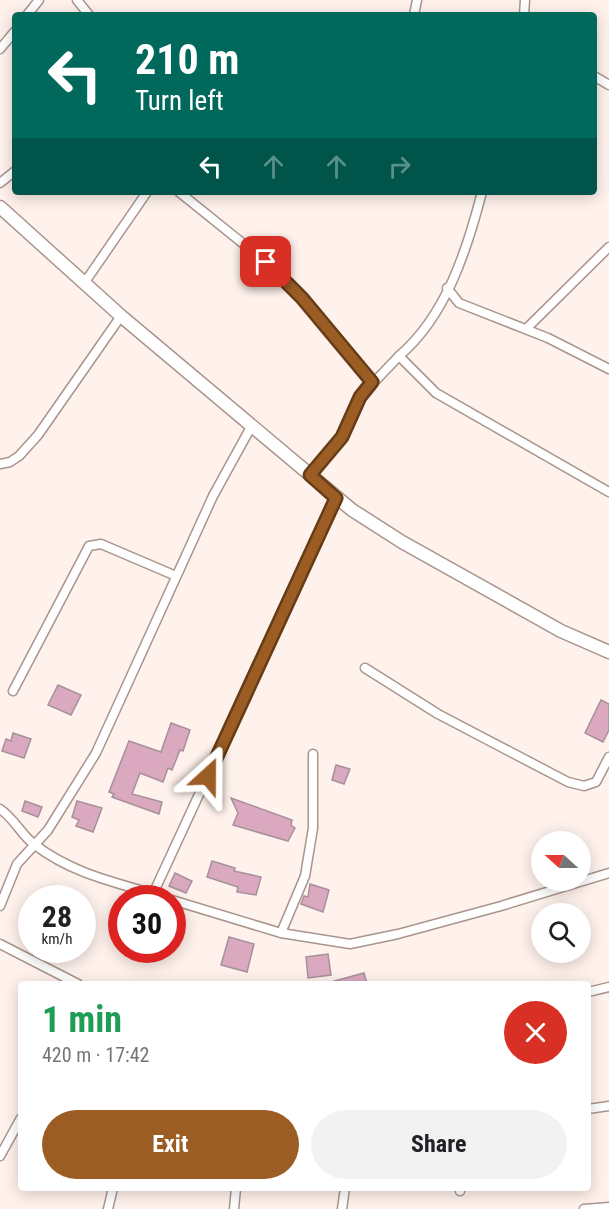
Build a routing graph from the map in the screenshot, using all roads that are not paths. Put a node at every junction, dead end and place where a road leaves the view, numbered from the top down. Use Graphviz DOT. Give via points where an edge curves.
graph roads {
  1 [pos="39,0"];
  2 [pos="77,0"];
  3 [pos="29,12"];
  4 [pos="87,12"];
  5 [pos="12,34"];
  6 [pos="0,50"];
  7 [pos="12,173"];
  8 [pos="0,183"];
  9 [pos="145,195"];
  10 [pos="183,195"];
  11 [pos="481,195"];
  12 [pos="2,211"];
  13 [pos="609,247"];
  14 [pos="85,282"];
  15 [pos="447,288"];
  16 [pos="121,316"];
  17 [pos="526,328"];
  18 [pos="399,356"];
  19 [pos="609,369"];
  20 [pos="372,382"];
  21 [pos="251,427"];
  22 [pos="0,464"];
  23 [pos="310,475"];
  24 [pos="609,492"];
  25 [pos="336,498"];
  26 [pos="176,576"];
  27 [pos="609,652"];
  28 [pos="365,668"];
  29 [pos="13,691"];
  30 [pos="313,754"];
  31 [pos="609,757"];
  32 [pos="0,809"];
  33 [pos="35,845"];
  34 [pos="609,873"];
  35 [pos="121,885"];
  36 [pos="157,885"];
  37 [pos="186,904"];
  38 [pos="0,906"];
  39 [pos="281,933"];
  40 [pos="0,944"];
  41 [pos="72,981"];
  42 [pos="609,987"];
  43 [pos="591,991"];
  44 [pos="609,1106"];
  45 [pos="591,1109"];
  46 [pos="18,1123"];
  47 [pos="0,1156"];
  48 [pos="112,1191"];
  49 [pos="236,1191"];
  50 [pos="345,1191"];
  51 [pos="609,1207"];
  52 [pos="108,1209"];
  53 [pos="234,1209"];
  54 [pos="342,1209"];
  55 [pos="584,1209"];
  1 -- 3 [label="street"];
  2 -- 4 [label="street"];
  5 -- 6 [label="street"];
  7 -- 8 [label="street"];
  9 -- 14 [label="street"];
  10 -- 20 [label="street" via="266,262 302,298"];
  11 -- 15 [label="street" via="472,233"];
  12 -- 14 [label="street"];
  13 -- 17 [label="street"];
  14 -- 16 [label="street"];
  15 -- 17 [label="street" via="459,303"];
  15 -- 18 [label="street" via="428,326"];
  16 -- 21 [label="street"];
  16 -- 22 [label="street" via="38,435 19,456"];
  17 -- 19 [label="street"];
  18 -- 20 [label="street"];
  18 -- 24 [label="street" via="436,393"];
  20 -- 23 [label="street" via="360,397 342,437"];
  21 -- 23 [label="street"];
  21 -- 26 [label="street" via="219,482"];
  23 -- 25 [label="street"];
  25 -- 27 [label="street" via="402,542 561,631"];
  25 -- 36 [label="street"];
  26 -- 29 [label="street" via="101,544 90,546"];
  26 -- 33 [label="street" via="96,753 71,798"];
  28 -- 31 [label="street" via="438,714 568,782 584,786 596,782"];
  30 -- 39 [label="street" via="313,828 305,876"];
  32 -- 33 [label="street"];
  33 -- 35 [label="street" via="85,875"];
  33 -- 38 [label="street" via="17,864"];
  34 -- 39 [label="street" via="501,906 350,944"];
  37 -- 39 [label="street"];
  40 -- 41 [label="street"];
  42 -- 43 [label="street"];
  44 -- 45 [label="street"];
  46 -- 47 [label="street"];
  48 -- 52 [label="street"];
  49 -- 53 [label="street"];
  50 -- 54 [label="street"];
  51 -- 55 [label="street"];
}
